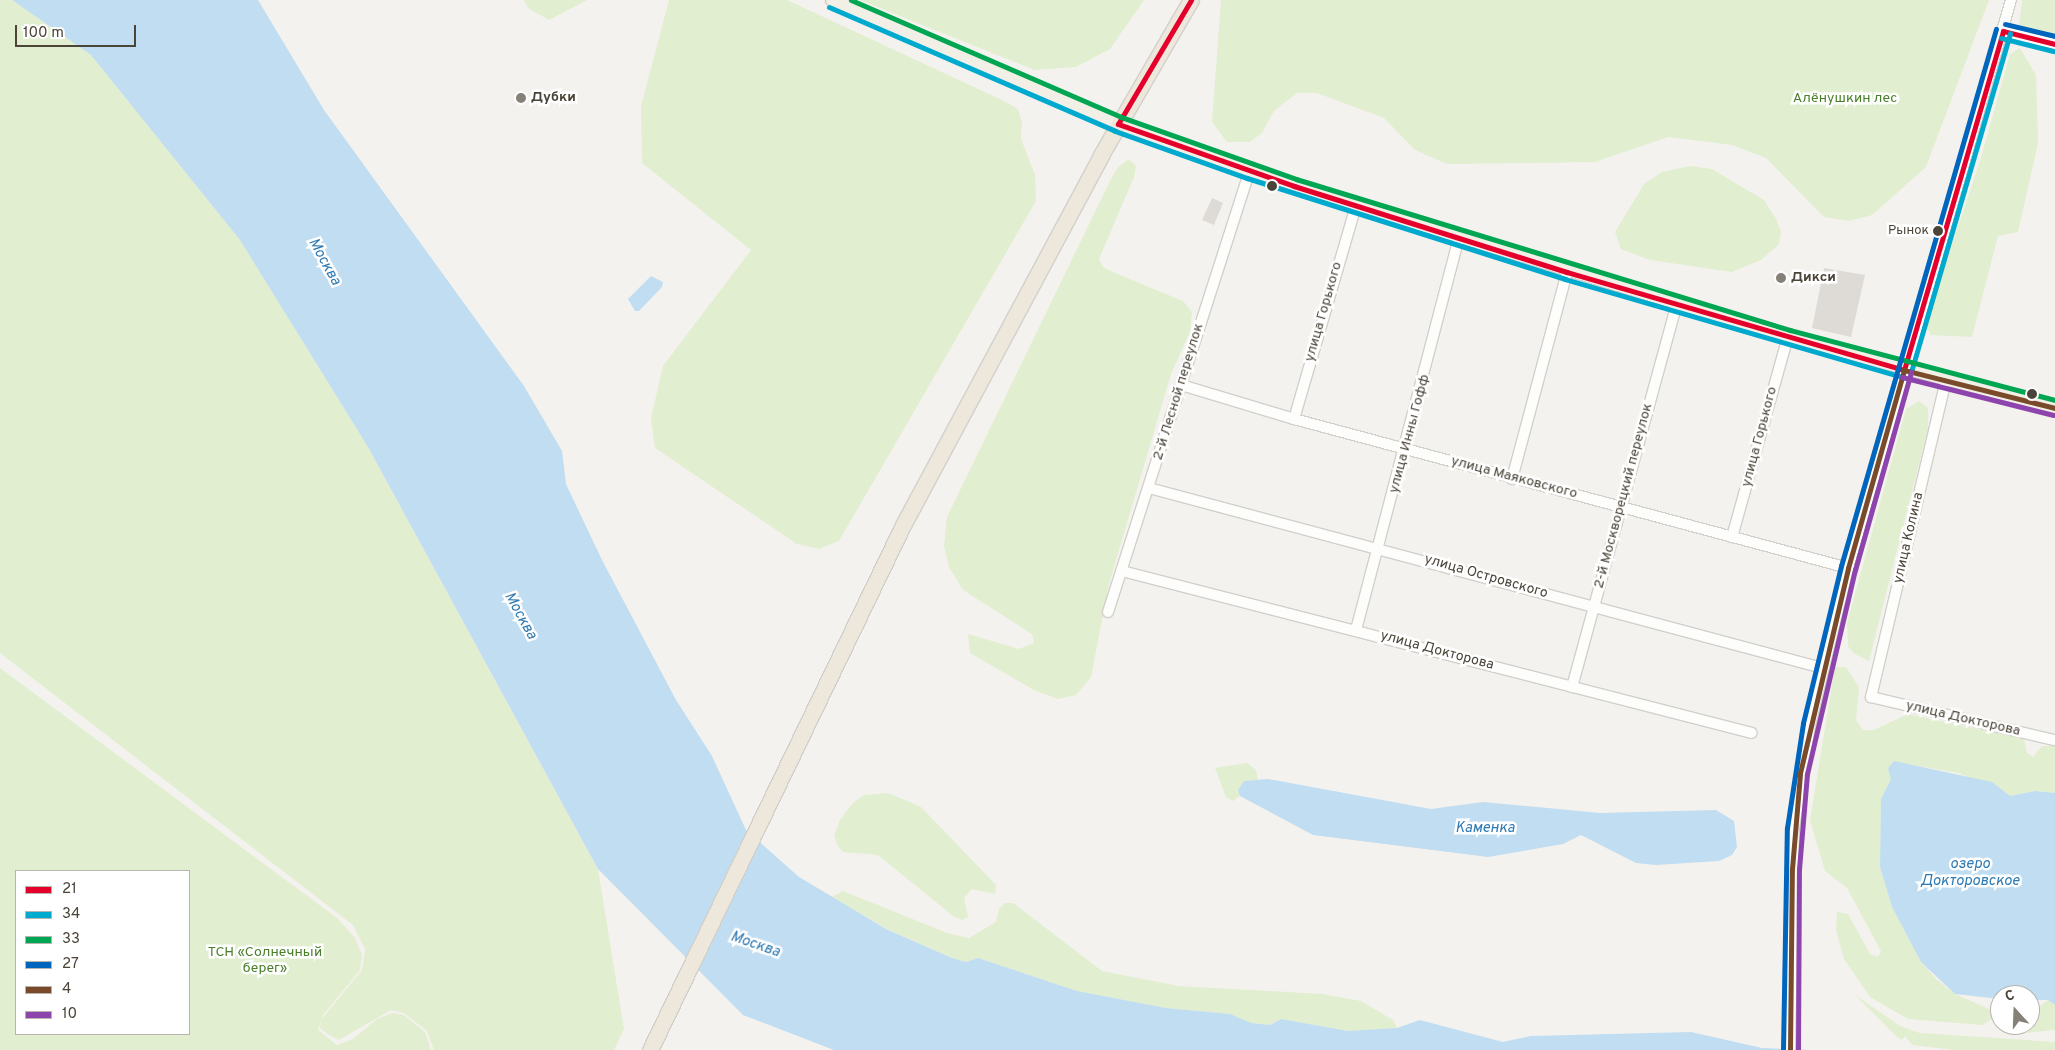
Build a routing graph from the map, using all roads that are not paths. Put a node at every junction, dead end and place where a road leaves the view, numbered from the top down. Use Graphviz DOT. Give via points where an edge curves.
graph roads {
  1 [pos="832,0"];
  2 [pos="1191,0"];
  3 [pos="2011,0"];
  4 [pos="2003,31"];
  5 [pos="2055,44"];
  6 [pos="1118,124"];
  7 [pos="1250,171"];
  8 [pos="1356,206"];
  9 [pos="1459,237"];
  10 [pos="1568,272"];
  11 [pos="1677,304"];
  12 [pos="1788,337"];
  13 [pos="1904,370"];
  14 [pos="1946,380"];
  15 [pos="1181,385"];
  16 [pos="2055,408"];
  17 [pos="1294,419"];
  18 [pos="1406,449"];
  19 [pos="1512,479"];
  20 [pos="1149,488"];
  21 [pos="1622,506"];
  22 [pos="1732,536"];
  23 [pos="1379,547"];
  24 [pos="1848,568"];
  25 [pos="1122,571"];
  26 [pos="1594,607"];
  27 [pos="1108,612"];
  28 [pos="1356,630"];
  29 [pos="1822,668"];
  30 [pos="1572,687"];
  31 [pos="1871,697"];
  32 [pos="1752,734"];
  33 [pos="2055,740"];
  34 [pos="650,1050"];
  35 [pos="1790,1050"];
  1 -- 6 [label="main road"];
  2 -- 6 [label="highway"];
  3 -- 4 [label="street"];
  4 -- 5 [label="street"];
  4 -- 13 [label="street"];
  6 -- 7 [label="main road"];
  6 -- 34 [label="highway" via="903,525 801,730"];
  7 -- 8 [label="main road"];
  7 -- 15 [label="street, 2-й Лесной переулок"];
  8 -- 9 [label="main road"];
  8 -- 17 [label="street, улица Горького"];
  9 -- 10 [label="main road"];
  9 -- 18 [label="street, улица Инны Гофф"];
  10 -- 11 [label="main road"];
  10 -- 19 [label="street"];
  11 -- 12 [label="main road"];
  11 -- 21 [label="street, 2-й Москворецкий переулок"];
  12 -- 13 [label="main road"];
  12 -- 22 [label="street, улица Горького"];
  13 -- 14 [label="main road"];
  13 -- 24 [label="street"];
  14 -- 16 [label="main road"];
  14 -- 31 [label="street, улица Колина"];
  15 -- 17 [label="street, улица Маяковского"];
  15 -- 20 [label="street, 2-й Лесной переулок"];
  17 -- 18 [label="street, улица Маяковского"];
  18 -- 19 [label="street, улица Маяковского"];
  18 -- 23 [label="street, улица Инны Гофф"];
  19 -- 21 [label="street, улица Маяковского"];
  20 -- 23 [label="street, улица Островского"];
  20 -- 25 [label="street, 2-й Лесной переулок"];
  21 -- 22 [label="street, улица Маяковского"];
  21 -- 26 [label="street, 2-й Москворецкий переулок"];
  22 -- 24 [label="street, улица Маяковского"];
  23 -- 26 [label="street, улица Островского"];
  23 -- 28 [label="street, улица Инны Гофф"];
  24 -- 29 [label="street"];
  25 -- 27 [label="street, 2-й Лесной переулок"];
  25 -- 28 [label="street, улица Докторова"];
  26 -- 29 [label="street, улица Островского"];
  26 -- 30 [label="street, 2-й Москворецкий переулок"];
  28 -- 30 [label="street, улица Докторова"];
  29 -- 35 [label="street" via="1800,773 1792,894"];
  30 -- 32 [label="street, улица Докторова"];
  31 -- 33 [label="street, улица Докторова"];
}
